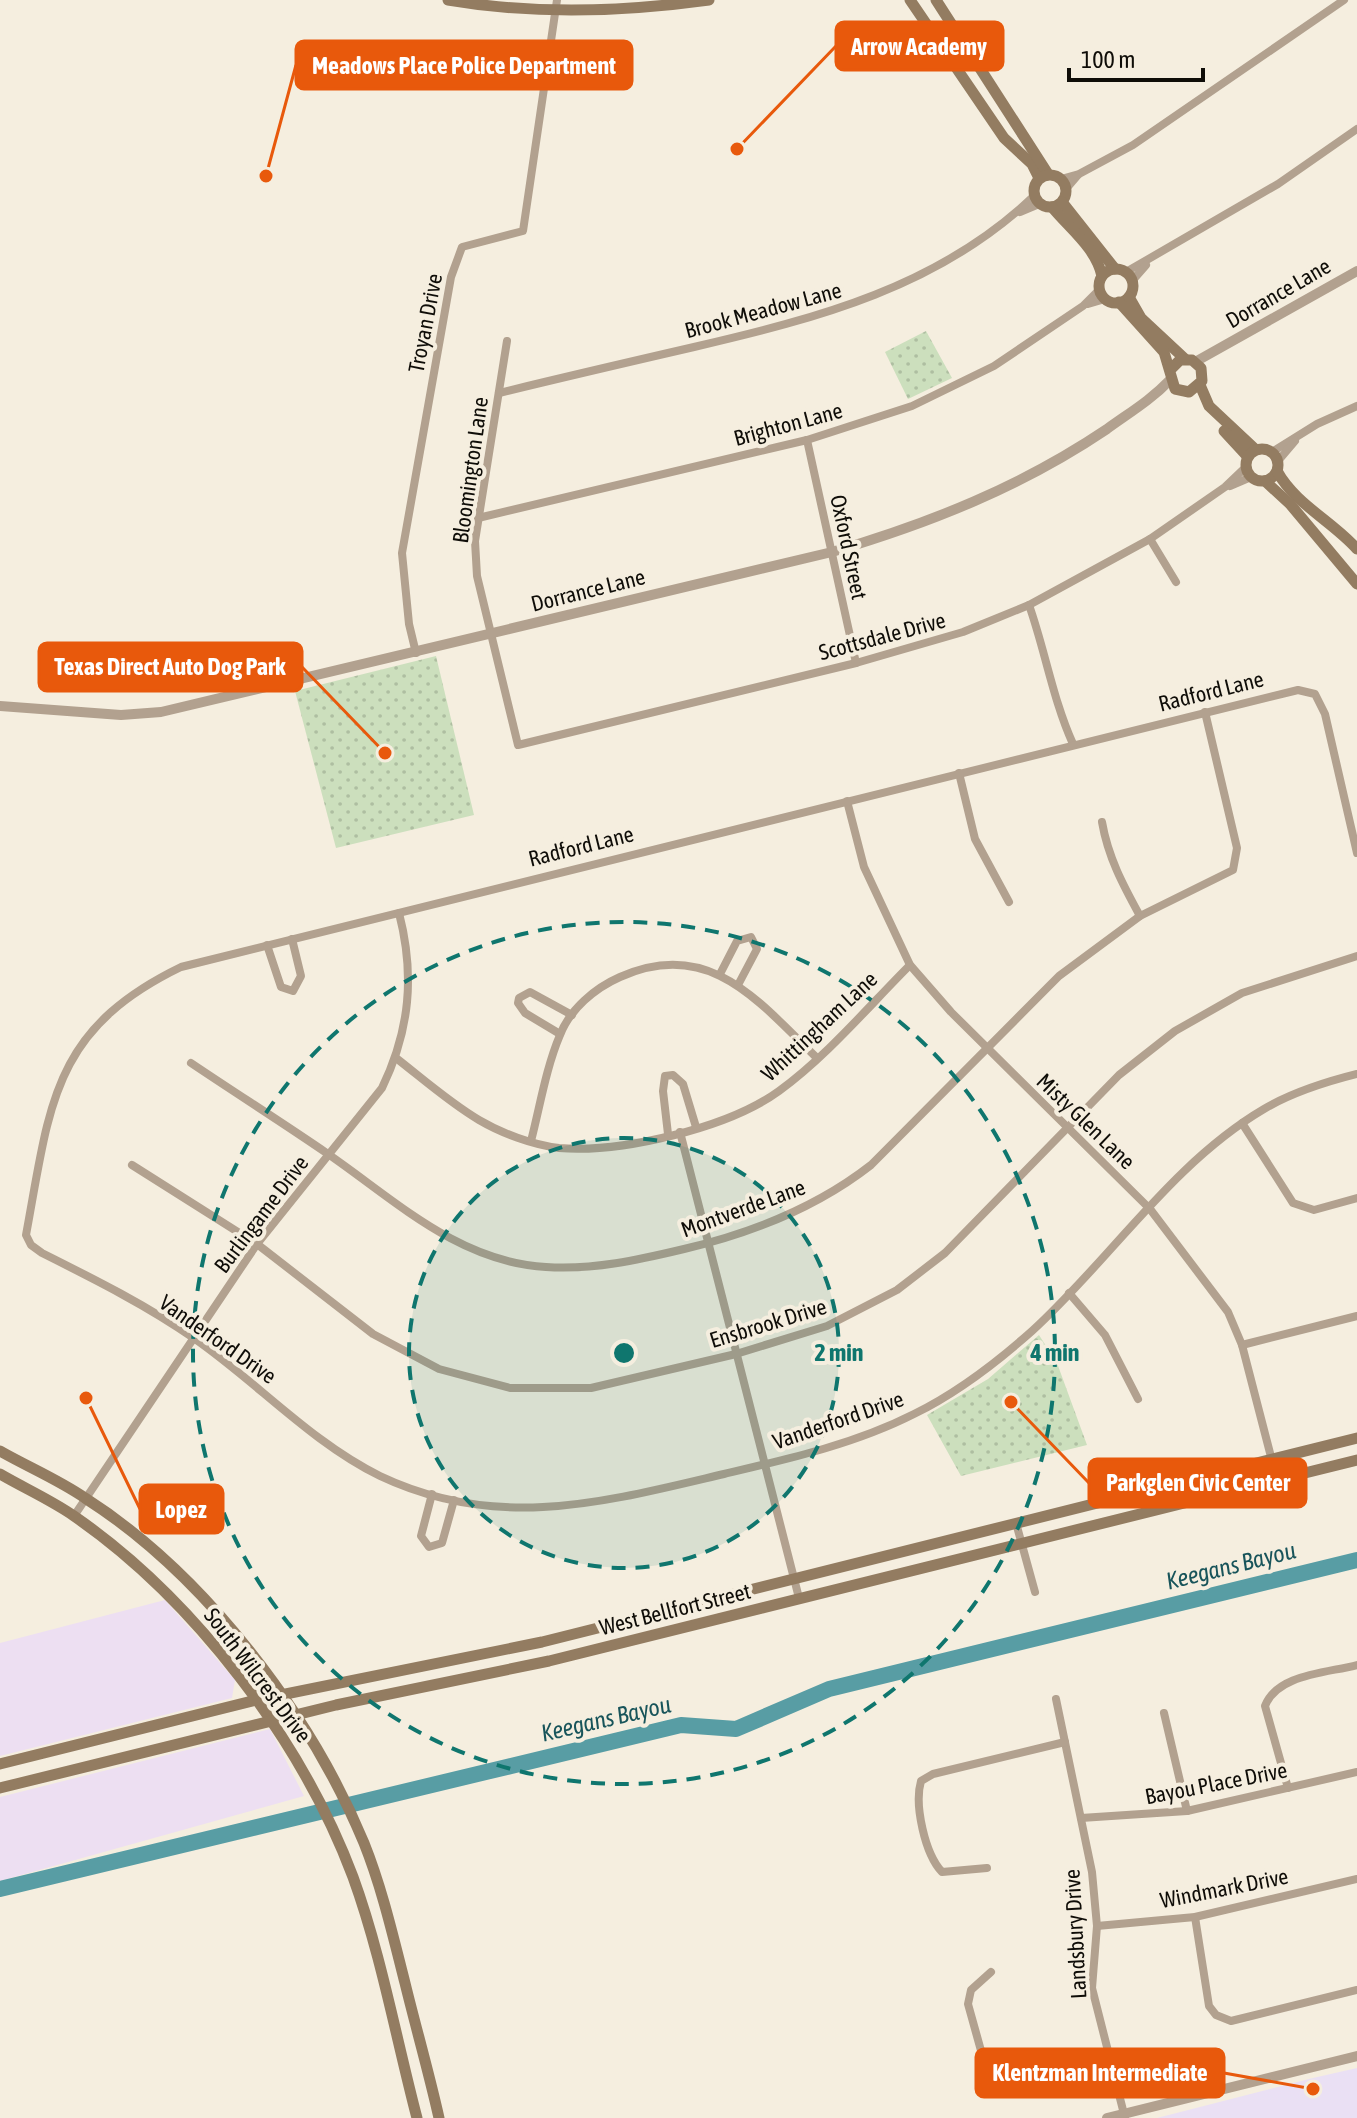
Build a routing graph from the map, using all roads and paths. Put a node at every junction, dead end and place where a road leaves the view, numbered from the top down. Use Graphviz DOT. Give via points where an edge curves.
graph roads {
  1 [pos="448,0"];
  2 [pos="709,0"];
  3 [pos="910,0"];
  4 [pos="936,0"];
  5 [pos="1344,0"];
  6 [pos="556,5"];
  7 [pos="1357,129"];
  8 [pos="1044,176"];
  9 [pos="1064,184"];
  10 [pos="1037,200"];
  11 [pos="1057,204"];
  12 [pos="1357,271"];
  13 [pos="1125,274"];
  14 [pos="1102,276"];
  15 [pos="1102,294"];
  16 [pos="1124,299"];
  17 [pos="507,341"];
  18 [pos="1219,351"];
  19 [pos="1190,361"];
  20 [pos="1172,379"];
  21 [pos="1201,379"];
  22 [pos="1189,392"];
  23 [pos="499,393"];
  24 [pos="1357,406"];
  25 [pos="807,440"];
  26 [pos="1276,461"];
  27 [pos="1250,463"];
  28 [pos="1265,481"];
  29 [pos="478,518"];
  30 [pos="1150,539"];
  31 [pos="1354,546"];
  32 [pos="832,552"];
  33 [pos="1333,555"];
  34 [pos="1176,582"];
  35 [pos="1357,584"];
  36 [pos="1029,605"];
  37 [pos="492,634"];
  38 [pos="416,653"];
  39 [pos="856,663"];
  40 [pos="0,706"];
  41 [pos="1205,712"];
  42 [pos="1073,744"];
  43 [pos="518,745"];
  44 [pos="959,773"];
  45 [pos="847,801"];
  46 [pos="1102,822"];
  47 [pos="1357,853"];
  48 [pos="1009,902"];
  49 [pos="399,913"];
  50 [pos="1140,916"];
  51 [pos="292,939"];
  52 [pos="267,945"];
  53 [pos="1357,956"];
  54 [pos="910,965"];
  55 [pos="720,974"];
  56 [pos="738,985"];
  57 [pos="572,1015"];
  58 [pos="560,1034"];
  59 [pos="986,1048"];
  60 [pos="396,1058"];
  61 [pos="817,1058"];
  62 [pos="191,1063"];
  63 [pos="1357,1074"];
  64 [pos="1242,1123"];
  65 [pos="696,1127"];
  66 [pos="1068,1129"];
  67 [pos="680,1132"];
  68 [pos="668,1134"];
  69 [pos="531,1141"];
  70 [pos="329,1155"];
  71 [pos="132,1165"];
  72 [pos="1357,1198"];
  73 [pos="1150,1209"];
  74 [pos="26,1235"];
  75 [pos="257,1244"];
  76 [pos="709,1244"];
  77 [pos="1069,1293"];
  78 [pos="1357,1316"];
  79 [pos="194,1338"];
  80 [pos="1242,1345"];
  81 [pos="736,1354"];
  82 [pos="1138,1399"];
  83 [pos="1357,1438"];
  84 [pos="0,1451"];
  85 [pos="1272,1460"];
  86 [pos="1357,1460"];
  87 [pos="765,1464"];
  88 [pos="0,1474"];
  89 [pos="1277,1480"];
  90 [pos="432,1494"];
  91 [pos="86,1498"];
  92 [pos="454,1500"];
  93 [pos="74,1516"];
  94 [pos="1016,1523"];
  95 [pos="1022,1542"];
  96 [pos="169,1566"];
  97 [pos="793,1580"];
  98 [pos="153,1582"];
  99 [pos="1035,1592"];
  100 [pos="799,1598"];
  101 [pos="616,1623"];
  102 [pos="622,1643"];
  103 [pos="1357,1665"];
  104 [pos="415,1669"];
  105 [pos="420,1688"];
  106 [pos="282,1695"];
  107 [pos="1056,1699"];
  108 [pos="256,1700"];
  109 [pos="1164,1713"];
  110 [pos="296,1715"];
  111 [pos="271,1722"];
  112 [pos="92,1741"];
  113 [pos="1065,1742"];
  114 [pos="98,1763"];
  115 [pos="0,1764"];
  116 [pos="1357,1772"];
  117 [pos="0,1788"];
  118 [pos="1288,1788"];
  119 [pos="1187,1811"];
  120 [pos="1081,1818"];
  121 [pos="987,1868"];
  122 [pos="1357,1879"];
  123 [pos="1195,1917"];
  124 [pos="1097,1926"];
  125 [pos="392,1932"];
  126 [pos="371,1938"];
  127 [pos="991,1972"];
  128 [pos="1357,1990"];
  129 [pos="1108,2052"];
  130 [pos="1357,2056"];
  131 [pos="1124,2116"];
  132 [pos="417,2118"];
  133 [pos="439,2118"];
  134 [pos="1107,2118"];
  1 -- 6 [label="main road"];
  2 -- 6 [label="main road" via="624,10"];
  3 -- 8 [label="main road" via="1004,138"];
  4 -- 8 [label="main road"];
  5 -- 9 [label="street" via="1133,145"];
  6 -- 38 [label="street, Troyan Drive" via="523,231 462,247 451,277 402,553"];
  7 -- 13 [label="street" via="1278,184"];
  8 -- 9 [label="main road"];
  8 -- 10 [label="main road" via="1034,186"];
  9 -- 11 [label="main road"];
  10 -- 11 [label="main road"];
  10 -- 23 [label="street, Brook Meadow Lane" via="930,270 870,299 802,322"];
  11 -- 13 [label="main road"];
  11 -- 14 [label="main road" via="1100,264"];
  12 -- 18 [label="street, Dorrance Lane"];
  13 -- 14 [label="main road"];
  13 -- 16 [label="main road"];
  14 -- 15 [label="main road"];
  15 -- 16 [label="main road"];
  15 -- 25 [label="street, Brighton Lane" via="994,366 912,406"];
  16 -- 19 [label="main road"];
  16 -- 20 [label="main road" via="1164,352"];
  17 -- 23 [label="street, Bloomington Lane"];
  18 -- 19 [label="street, Dorrance Lane"];
  18 -- 21 [label="street, Dorrance Lane"];
  19 -- 20 [label="main road"];
  19 -- 21 [label="main road"];
  20 -- 22 [label="main road"];
  20 -- 32 [label="street, Dorrance Lane" via="1073,452 1002,492 915,527"];
  21 -- 22 [label="main road"];
  21 -- 27 [label="main road" via="1209,406"];
  22 -- 27 [label="main road"];
  23 -- 29 [label="street, Bloomington Lane"];
  24 -- 26 [label="street" via="1298,437"];
  25 -- 29 [label="street, Brighton Lane"];
  25 -- 32 [label="street, Oxford Street"];
  26 -- 27 [label="main road"];
  26 -- 28 [label="main road"];
  26 -- 31 [label="main road" via="1293,495"];
  27 -- 28 [label="main road"];
  27 -- 30 [label="street, Scottsdale Drive"];
  28 -- 33 [label="main road"];
  29 -- 37 [label="street, Bloomington Lane" via="477,576"];
  30 -- 34 [label="street"];
  30 -- 36 [label="street, Scottsdale Drive"];
  31 -- 33 [label="main road"];
  32 -- 37 [label="street, Dorrance Lane"];
  32 -- 39 [label="street, Oxford Street"];
  33 -- 35 [label="main road"];
  36 -- 39 [label="street, Scottsdale Drive" via="963,632"];
  36 -- 42 [label="street"];
  37 -- 38 [label="street, Dorrance Lane"];
  37 -- 43 [label="street, Bloomington Lane"];
  38 -- 40 [label="street, Dorrance Lane" via="161,712 121,715"];
  39 -- 43 [label="street, Scottsdale Drive"];
  41 -- 42 [label="street, Radford Lane"];
  41 -- 47 [label="street, Radford Lane" via="1284,692 1310,691 1318,697"];
  41 -- 50 [label="street, Montverde Lane" via="1237,855 1233,870"];
  42 -- 44 [label="street, Radford Lane"];
  44 -- 45 [label="street, Radford Lane"];
  44 -- 48 [label="street" via="975,839"];
  45 -- 49 [label="street, Radford Lane"];
  45 -- 54 [label="street, Misty Glen Lane" via="864,867"];
  46 -- 50 [label="street" via="1118,877"];
  49 -- 51 [label="street, Radford Lane"];
  49 -- 60 [label="street, Burlingame Drive" via="408,947 410,992"];
  50 -- 59 [label="street, Montverde Lane" via="1059,976"];
  51 -- 52 [label="street, Radford Lane"];
  51 -- 52 [label="street" via="301,976 293,991 281,987"];
  52 -- 74 [label="street, Radford Lane" via="181,967 141,986 100,1020 61,1076 45,1130"];
  53 -- 66 [label="street, Ensbrook Drive" via="1264,985 1206,1012 1119,1075"];
  54 -- 59 [label="street, Misty Glen Lane"];
  54 -- 61 [label="street, Whittingham Lane"];
  55 -- 56 [label="street"];
  55 -- 56 [label="street" via="737,941 751,937 757,949"];
  55 -- 57 [label="street" via="680,964 631,973 605,984"];
  56 -- 61 [label="street"];
  57 -- 58 [label="street"];
  57 -- 58 [label="street" via="537,994 519,998 525,1013"];
  58 -- 69 [label="street"];
  59 -- 66 [label="street, Misty Glen Lane"];
  59 -- 76 [label="street, Montverde Lane" via="848,1183 801,1211"];
  60 -- 69 [label="street, Whittingham Lane" via="478,1120"];
  60 -- 70 [label="street, Burlingame Drive" via="368,1108"];
  61 -- 65 [label="street, Whittingham Lane" via="758,1104"];
  62 -- 70 [label="street, Montverde Lane"];
  63 -- 64 [label="street, Vanderford Drive" via="1291,1095"];
  64 -- 72 [label="street" via="1293,1203 1314,1210"];
  64 -- 73 [label="street, Vanderford Drive"];
  65 -- 67 [label="street, Whittingham Lane"];
  65 -- 68 [label="street" via="683,1084 665,1076"];
  66 -- 73 [label="street, Misty Glen Lane"];
  66 -- 81 [label="street, Ensbrook Drive" via="945,1253 897,1290 827,1326"];
  67 -- 68 [label="street, Whittingham Lane"];
  67 -- 76 [label="street"];
  68 -- 69 [label="street, Whittingham Lane" via="592,1148"];
  70 -- 75 [label="street, Burlingame Drive"];
  70 -- 76 [label="street, Montverde Lane" via="426,1225 472,1251 544,1267 614,1266"];
  71 -- 75 [label="street, Ensbrook Drive"];
  73 -- 77 [label="street, Vanderford Drive"];
  73 -- 80 [label="street, Misty Glen Lane" via="1210,1285"];
  74 -- 79 [label="street, Vanderford Drive" via="42,1253"];
  75 -- 79 [label="street, Burlingame Drive"];
  75 -- 81 [label="street, Ensbrook Drive" via="373,1334 439,1369 510,1388 591,1388"];
  76 -- 81 [label="street"];
  77 -- 82 [label="street" via="1105,1335"];
  77 -- 87 [label="street, Vanderford Drive" via="982,1372 915,1414 850,1440"];
  78 -- 80 [label="street"];
  79 -- 90 [label="street, Vanderford Drive" via="346,1457"];
  79 -- 91 [label="street, Burlingame Drive"];
  80 -- 85 [label="street, Misty Glen Lane"];
  81 -- 87 [label="street"];
  83 -- 85 [label="main road, West Bellfort Street"];
  84 -- 91 [label="main road, South Wilcrest Drive"];
  85 -- 89 [label="street, Misty Glen Lane"];
  85 -- 94 [label="main road, West Bellfort Street"];
  86 -- 89 [label="main road, West Bellfort Street"];
  87 -- 92 [label="street, Vanderford Drive" via="587,1505 509,1509"];
  87 -- 97 [label="street"];
  88 -- 93 [label="main road, South Wilcrest Drive"];
  89 -- 95 [label="main road, West Bellfort Street"];
  90 -- 92 [label="street, Vanderford Drive"];
  90 -- 92 [label="street" via="421,1536 429,1547 442,1543"];
  91 -- 93 [label="street, Burlingame Drive"];
  91 -- 96 [label="main road, South Wilcrest Drive"];
  93 -- 98 [label="main road, South Wilcrest Drive"];
  94 -- 95 [label="street"];
  94 -- 97 [label="main road, West Bellfort Street"];
  95 -- 99 [label="street"];
  95 -- 100 [label="main road, West Bellfort Street"];
  96 -- 98 [label="main road"];
  96 -- 106 [label="main road, South Wilcrest Drive" via="237,1637"];
  97 -- 100 [label="street"];
  97 -- 101 [label="main road, West Bellfort Street"];
  98 -- 108 [label="main road, South Wilcrest Drive" via="180,1606"];
  100 -- 102 [label="main road, West Bellfort Street"];
  101 -- 102 [label="main road"];
  101 -- 104 [label="main road, West Bellfort Street"];
  102 -- 105 [label="main road, West Bellfort Street"];
  103 -- 118 [label="street" via="1282,1684 1270,1694 1265,1706"];
  104 -- 105 [label="main road"];
  104 -- 106 [label="main road, West Bellfort Street"];
  105 -- 110 [label="main road, West Bellfort Street"];
  106 -- 108 [label="main road, West Bellfort Street"];
  106 -- 110 [label="main road, South Wilcrest Drive"];
  107 -- 113 [label="street, Landsbury Drive"];
  108 -- 111 [label="main road, South Wilcrest Drive"];
  108 -- 112 [label="main road, West Bellfort Street"];
  109 -- 119 [label="street"];
  110 -- 111 [label="main road, West Bellfort Street"];
  110 -- 125 [label="main road, South Wilcrest Drive" via="354,1822"];
  111 -- 114 [label="main road, West Bellfort Street"];
  111 -- 126 [label="main road, South Wilcrest Drive" via="332,1829"];
  112 -- 114 [label="main road"];
  112 -- 115 [label="main road, West Bellfort Street"];
  113 -- 120 [label="street, Landsbury Drive"];
  113 -- 121 [label="street" via="921,1781 917,1794 932,1861 942,1872"];
  114 -- 117 [label="main road, West Bellfort Street"];
  116 -- 118 [label="street, Bayou Place Drive"];
  118 -- 119 [label="street, Bayou Place Drive"];
  119 -- 120 [label="street, Bayou Place Drive"];
  120 -- 124 [label="street, Landsbury Drive"];
  122 -- 123 [label="street, Windmark Drive"];
  123 -- 124 [label="street, Windmark Drive"];
  123 -- 128 [label="street" via="1209,2006 1216,2015 1231,2021"];
  124 -- 129 [label="street, Landsbury Drive" via="1092,1988"];
  125 -- 126 [label="main road"];
  125 -- 133 [label="main road, South Wilcrest Drive"];
  126 -- 132 [label="main road, South Wilcrest Drive"];
  127 -- 129 [label="street" via="971,1990 968,2004 991,2074 1005,2076"];
  129 -- 131 [label="street, Landsbury Drive"];
  130 -- 131 [label="street"];
  131 -- 134 [label="street"];
}
